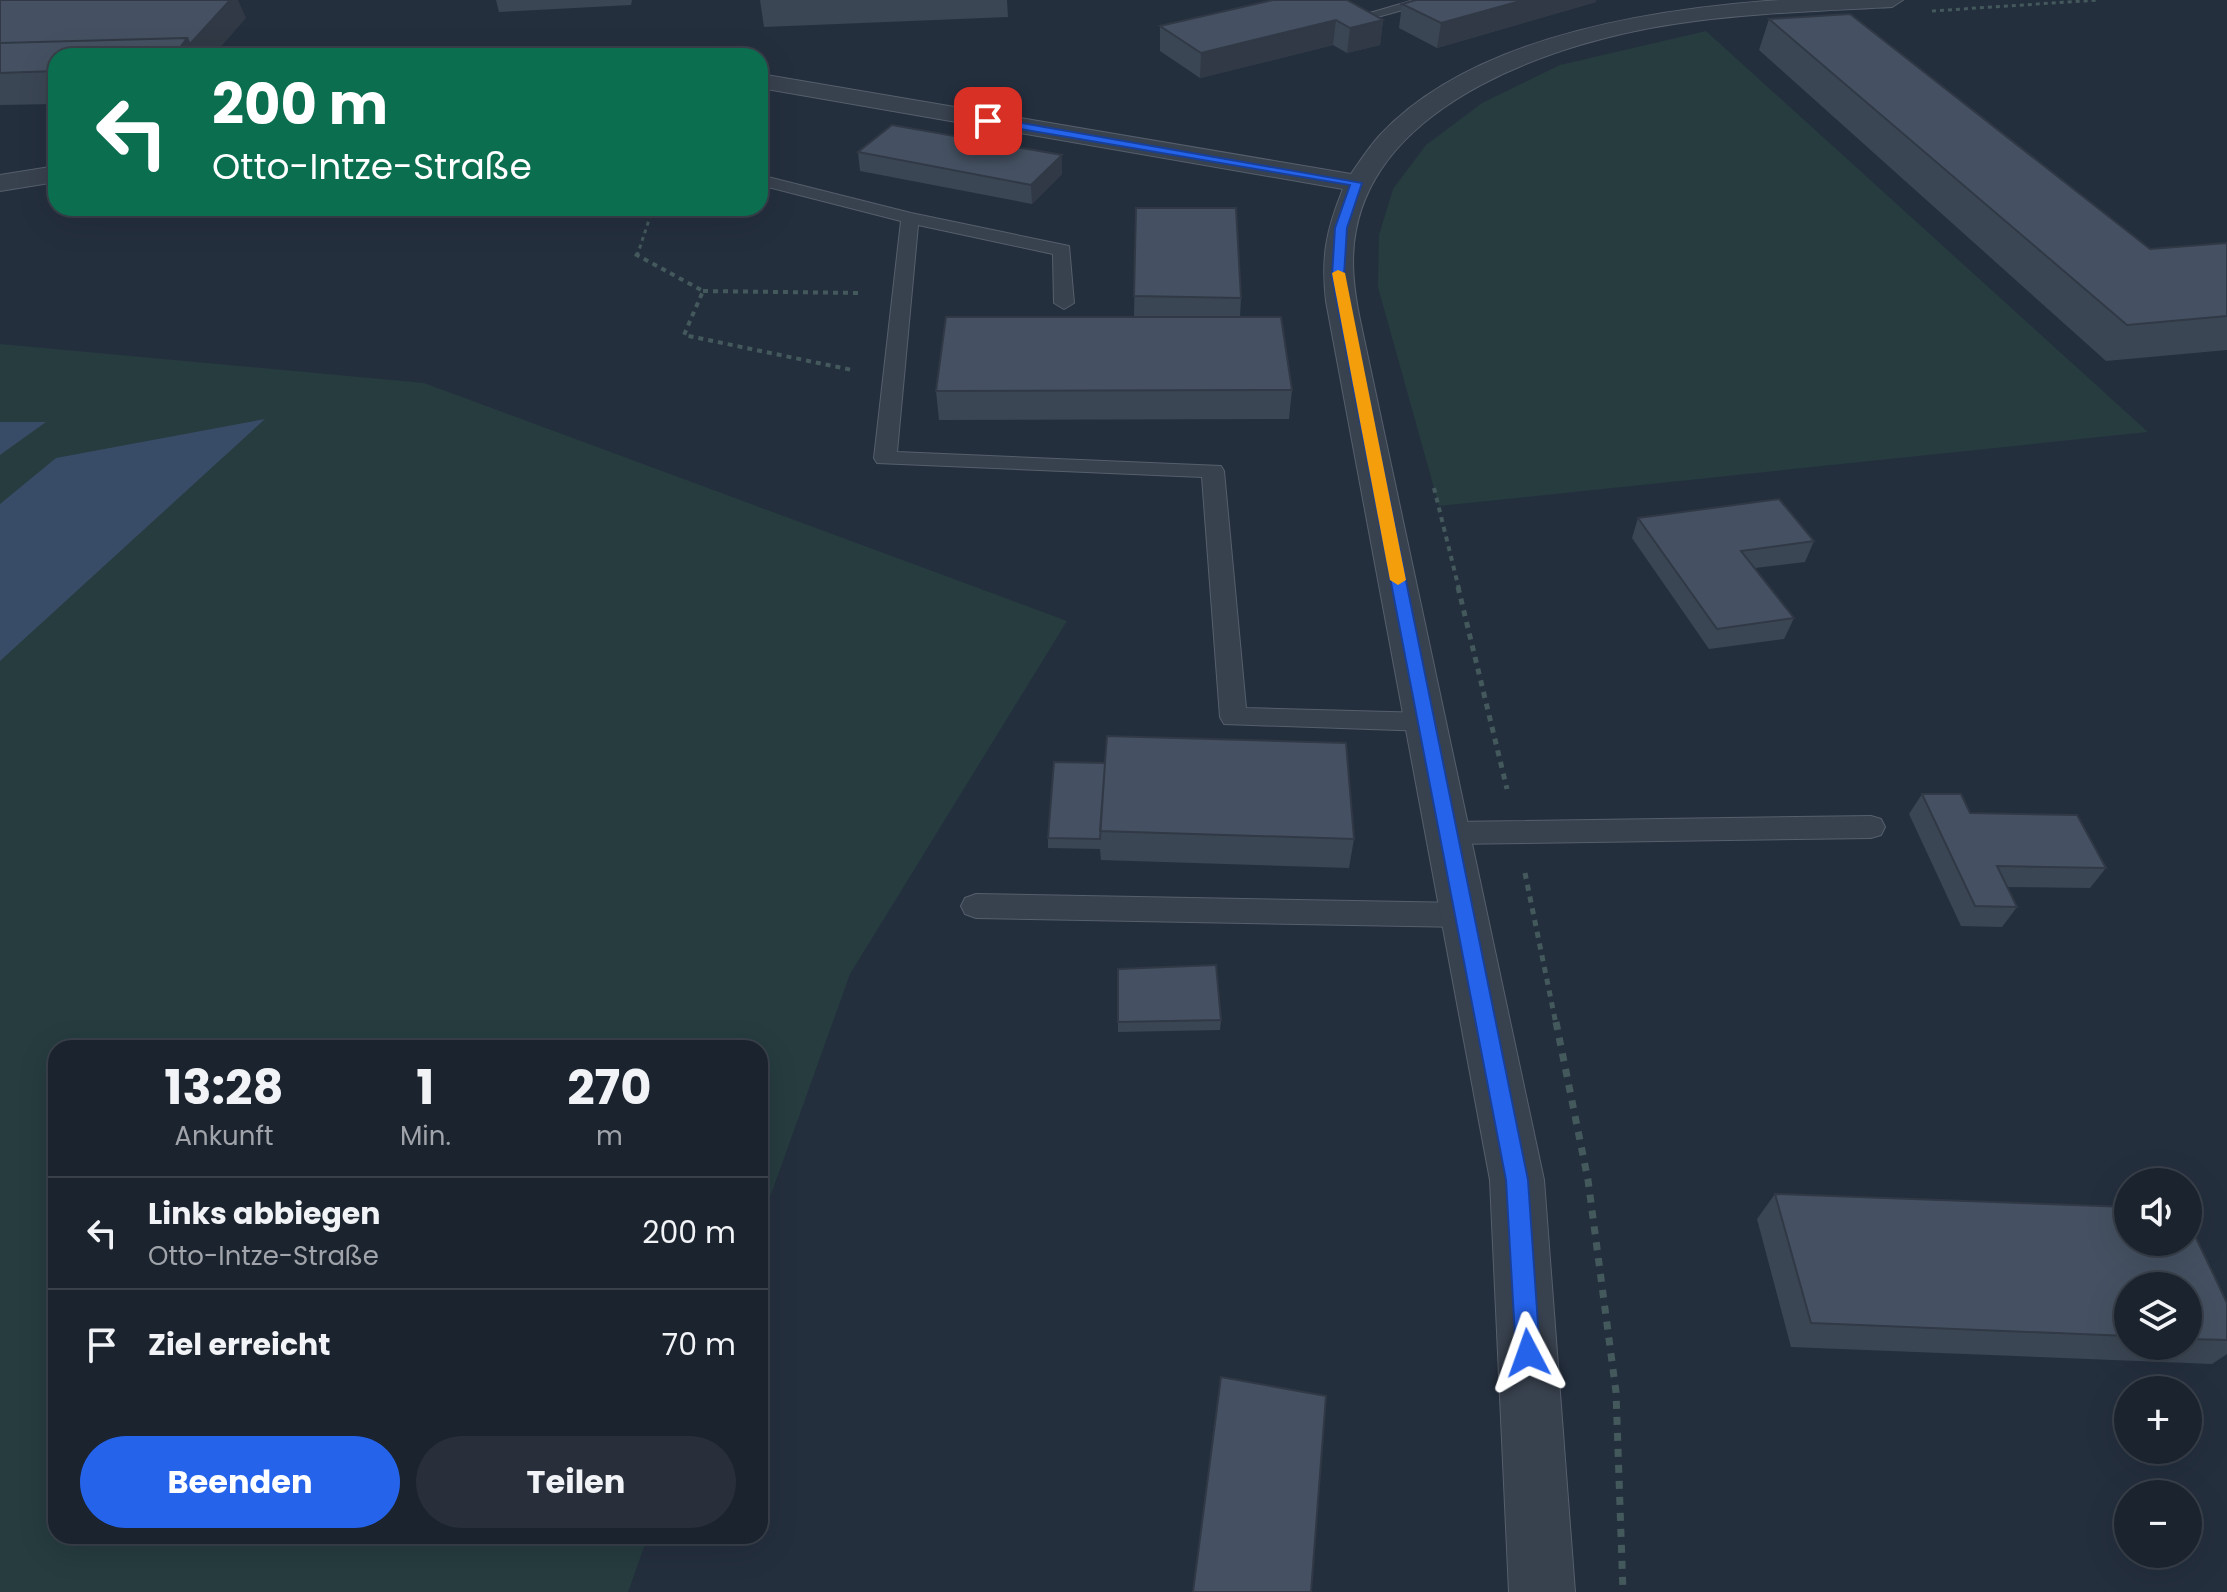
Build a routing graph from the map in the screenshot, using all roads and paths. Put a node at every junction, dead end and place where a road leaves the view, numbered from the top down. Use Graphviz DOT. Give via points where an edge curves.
graph roads {
  1 [pos="1432,0"];
  2 [pos="1647,0"];
  3 [pos="1892,0"];
  4 [pos="2098,0"];
  5 [pos="1929,12"];
  6 [pos="1370,15"];
  7 [pos="1673,17"];
  8 [pos="768,82"];
  9 [pos="48,175"];
  10 [pos="768,182"];
  11 [pos="0,183"];
  12 [pos="1356,183"];
  13 [pos="650,216"];
  14 [pos="910,218"];
  15 [pos="703,291"];
  16 [pos="902,293"];
  17 [pos="1064,303"];
  18 [pos="893,378"];
  19 [pos="1430,477"];
  20 [pos="1427,722"];
  21 [pos="1871,827"];
  22 [pos="1449,833"];
  23 [pos="1517,833"];
  24 [pos="976,906"];
  25 [pos="1464,915"];
  26 [pos="1542,1592"];
  27 [pos="1623,1592"];
  1 -- 6 [label="lane"];
  2 -- 7 [label="street"];
  3 -- 7 [label="street"];
  4 -- 5 [label="path"];
  7 -- 12 [label="street" via="1597,34 1493,68 1405,122"];
  8 -- 12 [label="street"];
  9 -- 11 [label="street"];
  10 -- 14 [label="lane"];
  12 -- 20 [label="street" via="1341,228 1338,276"];
  13 -- 15 [label="path" via="635,255"];
  14 -- 16 [label="lane"];
  14 -- 17 [label="lane" via="1062,250"];
  15 -- 16 [label="path"];
  15 -- 18 [label="path" via="684,335"];
  16 -- 18 [label="lane"];
  18 -- 20 [label="lane" via="885,458 1213,471 1233,717"];
  19 -- 23 [label="path"];
  20 -- 22 [label="street"];
  21 -- 23 [label="lane"];
  22 -- 23 [label="lane"];
  22 -- 25 [label="street"];
  23 -- 27 [label="path" via="1588,1180 1616,1392"];
  24 -- 25 [label="lane"];
  25 -- 26 [label="street" via="1517,1180"];
}
